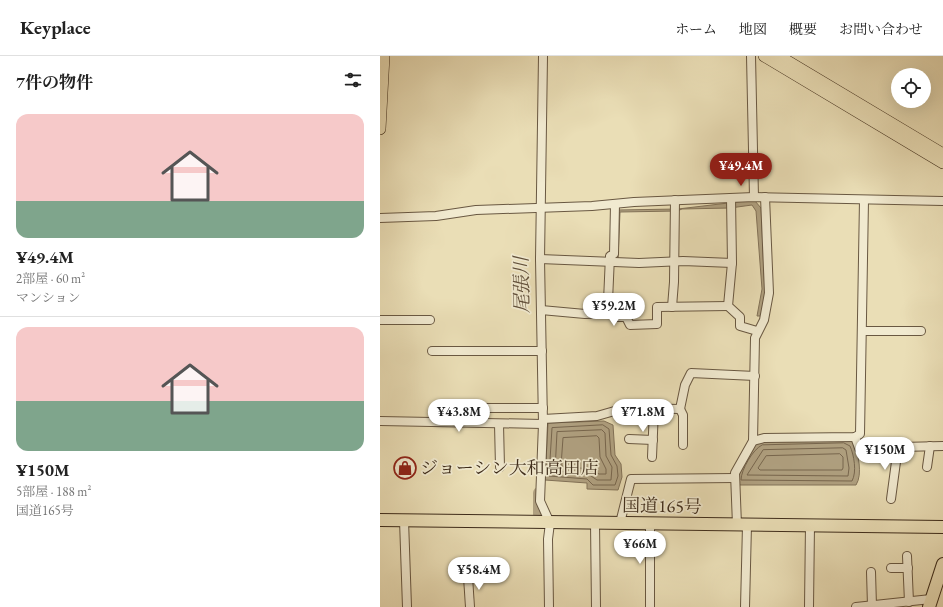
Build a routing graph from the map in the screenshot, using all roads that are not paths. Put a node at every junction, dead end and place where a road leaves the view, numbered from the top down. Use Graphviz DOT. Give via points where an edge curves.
graph roads {
  1 [pos="384,56"];
  2 [pos="543,56"];
  3 [pos="752,56"];
  4 [pos="764,56"];
  5 [pos="779,56"];
  6 [pos="380,129"];
  7 [pos="943,154"];
  8 [pos="943,163"];
  9 [pos="754,197"];
  10 [pos="765,197"];
  11 [pos="864,200"];
  12 [pos="943,201"];
  13 [pos="732,203"];
  14 [pos="615,204"];
  15 [pos="675,207"];
  16 [pos="537,208"];
  17 [pos="380,218"];
  18 [pos="540,259"];
  19 [pos="610,261"];
  20 [pos="675,261"];
  21 [pos="732,262"];
  22 [pos="672,306"];
  23 [pos="728,306"];
  24 [pos="541,310"];
  25 [pos="613,313"];
  26 [pos="380,320"];
  27 [pos="430,320"];
  28 [pos="757,331"];
  29 [pos="862,331"];
  30 [pos="921,331"];
  31 [pos="432,351"];
  32 [pos="540,351"];
  33 [pos="755,376"];
  34 [pos="454,408"];
  35 [pos="541,408"];
  36 [pos="654,409"];
  37 [pos="680,409"];
  38 [pos="380,421"];
  39 [pos="541,423"];
  40 [pos="499,424"];
  41 [pos="855,436"];
  42 [pos="629,439"];
  43 [pos="653,440"];
  44 [pos="753,441"];
  45 [pos="682,445"];
  46 [pos="930,446"];
  47 [pos="943,446"];
  48 [pos="898,447"];
  49 [pos="652,457"];
  50 [pos="500,467"];
  51 [pos="927,467"];
  52 [pos="735,478"];
  53 [pos="891,499"];
  54 [pos="380,520"];
  55 [pos="404,520"];
  56 [pos="550,523"];
  57 [pos="595,523"];
  58 [pos="620,523"];
  59 [pos="650,523"];
  60 [pos="742,525"];
  61 [pos="810,525"];
  62 [pos="943,527"];
  63 [pos="907,556"];
  64 [pos="943,564"];
  65 [pos="891,568"];
  66 [pos="908,568"];
  67 [pos="871,572"];
  68 [pos="468,577"];
  69 [pos="909,602"];
  70 [pos="930,603"];
  71 [pos="872,606"];
  72 [pos="408,607"];
  73 [pos="470,607"];
  74 [pos="549,607"];
  75 [pos="596,607"];
  76 [pos="650,607"];
  77 [pos="745,607"];
  78 [pos="809,607"];
  79 [pos="856,607"];
  1 -- 6 [label="main road"];
  2 -- 16 [label="street"];
  3 -- 9 [label="street"];
  4 -- 8 [label="main road"];
  5 -- 7 [label="main road"];
  9 -- 10 [label="street"];
  9 -- 13 [label="street"];
  10 -- 11 [label="street"];
  10 -- 28 [label="street" via="769,294 764,320"];
  11 -- 12 [label="street"];
  11 -- 29 [label="street"];
  13 -- 15 [label="street"];
  13 -- 21 [label="street"];
  14 -- 15 [label="street"];
  14 -- 16 [label="street"];
  14 -- 19 [label="street" via="614,254 610,256"];
  15 -- 20 [label="street"];
  16 -- 17 [label="street"];
  16 -- 18 [label="street"];
  18 -- 19 [label="street"];
  18 -- 24 [label="street"];
  19 -- 20 [label="street"];
  19 -- 25 [label="street" via="608,301"];
  20 -- 21 [label="street"];
  20 -- 22 [label="street"];
  21 -- 23 [label="street"];
  22 -- 23 [label="street"];
  22 -- 25 [label="street" via="657,307 657,324 630,325 626,317 615,317"];
  23 -- 28 [label="street" via="740,317 740,326"];
  24 -- 25 [label="street" via="585,314"];
  24 -- 32 [label="street"];
  26 -- 27 [label="street"];
  28 -- 33 [label="street"];
  29 -- 30 [label="street"];
  29 -- 41 [label="street" via="860,434"];
  31 -- 32 [label="street"];
  32 -- 35 [label="street"];
  33 -- 37 [label="street" via="691,373 685,385"];
  33 -- 44 [label="street"];
  34 -- 35 [label="street"];
  35 -- 39 [label="street"];
  36 -- 37 [label="street"];
  36 -- 39 [label="street" via="625,408 590,417"];
  36 -- 43 [label="street"];
  37 -- 45 [label="street" via="683,415"];
  38 -- 40 [label="street"];
  39 -- 40 [label="street"];
  39 -- 56 [label="street" via="540,501"];
  40 -- 50 [label="street"];
  41 -- 44 [label="street" via="764,438"];
  41 -- 48 [label="street" via="859,448"];
  42 -- 43 [label="street"];
  43 -- 49 [label="street"];
  44 -- 52 [label="street" via="736,469"];
  46 -- 47 [label="street"];
  46 -- 48 [label="street"];
  46 -- 51 [label="street"];
  48 -- 53 [label="street"];
  52 -- 58 [label="street" via="631,479"];
  52 -- 60 [label="street"];
  54 -- 55 [label="highway, 国道165号"];
  55 -- 56 [label="highway, 国道165号"];
  55 -- 72 [label="street"];
  56 -- 57 [label="highway, 国道165号"];
  56 -- 74 [label="street"];
  57 -- 58 [label="highway, 国道165号"];
  57 -- 75 [label="street"];
  58 -- 59 [label="highway, 国道165号"];
  59 -- 60 [label="highway, 国道165号"];
  59 -- 76 [label="street"];
  60 -- 61 [label="highway, 国道165号"];
  60 -- 77 [label="street"];
  61 -- 62 [label="highway, 国道165号"];
  61 -- 78 [label="street"];
  63 -- 66 [label="street"];
  64 -- 70 [label="highway"];
  65 -- 66 [label="street"];
  66 -- 69 [label="street"];
  67 -- 71 [label="street"];
  68 -- 73 [label="street"];
  69 -- 70 [label="street"];
  69 -- 71 [label="street"];
  71 -- 79 [label="street"];
}
